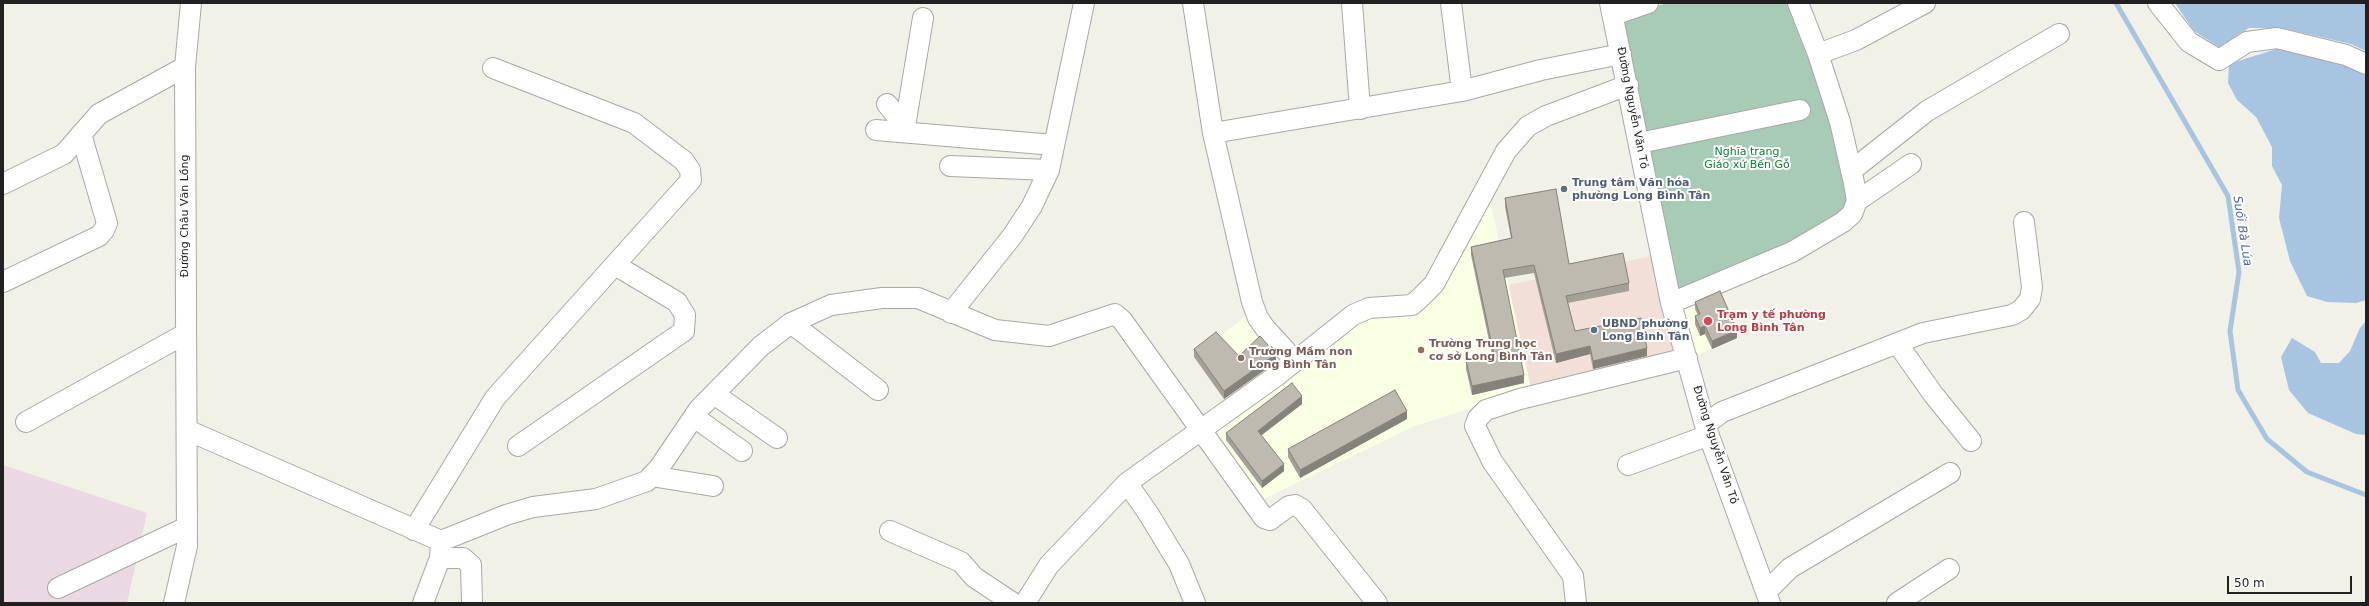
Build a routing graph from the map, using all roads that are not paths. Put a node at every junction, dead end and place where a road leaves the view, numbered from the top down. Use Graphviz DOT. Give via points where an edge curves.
graph roads {
  1 [pos="191,3"];
  2 [pos="1084,3"];
  3 [pos="1193,3"];
  4 [pos="1352,3"];
  5 [pos="1451,3"];
  6 [pos="1648,3"];
  7 [pos="1798,3"];
  8 [pos="1925,3"];
  9 [pos="2158,3"];
  10 [pos="1612,9"];
  11 [pos="923,18"];
  12 [pos="2059,34"];
  13 [pos="1621,54"];
  14 [pos="1818,54"];
  15 [pos="2366,64"];
  16 [pos="185,67"];
  17 [pos="493,68"];
  18 [pos="1628,85"];
  19 [pos="1462,91"];
  20 [pos="887,104"];
  21 [pos="1360,109"];
  22 [pos="1800,110"];
  23 [pos="876,130"];
  24 [pos="907,130"];
  25 [pos="1213,133"];
  26 [pos="81,134"];
  27 [pos="1639,143"];
  28 [pos="1054,145"];
  29 [pos="1911,164"];
  30 [pos="950,166"];
  31 [pos="1049,170"];
  32 [pos="1851,171"];
  33 [pos="3,184"];
  34 [pos="1857,202"];
  35 [pos="2024,222"];
  36 [pos="615,265"];
  37 [pos="3,282"];
  38 [pos="1670,303"];
  39 [pos="951,312"];
  40 [pos="791,323"];
  41 [pos="185,334"];
  42 [pos="1897,344"];
  43 [pos="1687,358"];
  44 [pos="1295,362"];
  45 [pos="878,390"];
  46 [pos="714,394"];
  47 [pos="694,417"];
  48 [pos="26,422"];
  49 [pos="187,430"];
  50 [pos="1200,430"];
  51 [pos="1707,430"];
  52 [pos="777,438"];
  53 [pos="1971,441"];
  54 [pos="518,446"];
  55 [pos="742,451"];
  56 [pos="1628,464"];
  57 [pos="1950,473"];
  58 [pos="651,476"];
  59 [pos="1127,483"];
  60 [pos="713,486"];
  61 [pos="187,527"];
  62 [pos="414,530"];
  63 [pos="890,531"];
  64 [pos="440,549"];
  65 [pos="1949,569"];
  66 [pos="58,588"];
  67 [pos="1768,597"];
  68 [pos="174,603"];
  69 [pos="423,603"];
  70 [pos="472,603"];
  71 [pos="1013,603"];
  72 [pos="1025,603"];
  73 [pos="1195,603"];
  74 [pos="1377,603"];
  75 [pos="1576,603"];
  76 [pos="1896,603"];
  1 -- 16 [label="street, Đường Châu Văn Lồng"];
  2 -- 28 [label="street"];
  3 -- 25 [label="street"];
  4 -- 21 [label="street"];
  5 -- 19 [label="street"];
  6 -- 10 [label="street"];
  7 -- 14 [label="street"];
  8 -- 14 [label="street" via="1856,40"];
  9 -- 15 [label="street" via="2188,42 2219,60 2246,42 2277,38 2346,55"];
  10 -- 13 [label="street, Đường Nguyễn Văn Tỏ"];
  11 -- 24 [label="street"];
  12 -- 32 [label="street" via="1927,112"];
  13 -- 18 [label="street, Đường Nguyễn Văn Tỏ"];
  13 -- 19 [label="street" via="1541,70"];
  14 -- 32 [label="street" via="1840,122"];
  16 -- 26 [label="street" via="99,114"];
  16 -- 41 [label="street, Đường Châu Văn Lồng"];
  17 -- 36 [label="street" via="634,122 684,161 690,170 691,180"];
  18 -- 27 [label="street, Đường Nguyễn Văn Tỏ"];
  18 -- 44 [label="street" via="1546,116 1528,126 1506,151 1434,284 1412,305 1369,308 1353,315"];
  19 -- 21 [label="street"];
  20 -- 24 [label="street"];
  21 -- 25 [label="street"];
  22 -- 27 [label="street"];
  23 -- 24 [label="street"];
  24 -- 28 [label="street"];
  25 -- 44 [label="street" via="1252,302 1265,328"];
  26 -- 33 [label="street" via="64,154"];
  26 -- 37 [label="street" via="107,223 104,230 98,236"];
  27 -- 38 [label="street, Đường Nguyễn Văn Tỏ"];
  28 -- 31 [label="street"];
  29 -- 34 [label="street"];
  30 -- 31 [label="street"];
  31 -- 39 [label="street" via="1032,206 1013,235"];
  32 -- 34 [label="street"];
  34 -- 38 [label="street" via="1852,214 1843,222 1792,252"];
  35 -- 42 [label="street" via="2032,287 2030,299 2021,310 2012,315 1923,333"];
  36 -- 54 [label="street" via="678,302 685,315 684,330"];
  36 -- 62 [label="street" via="495,398"];
  38 -- 43 [label="street, Đường Nguyễn Văn Tỏ"];
  39 -- 40 [label="street" via="918,298 882,298 831,305"];
  39 -- 50 [label="street" via="995,330 1049,336 1116,314"];
  40 -- 45 [label="street"];
  40 -- 46 [label="street" via="761,346"];
  41 -- 48 [label="street"];
  41 -- 49 [label="street, Đường Châu Văn Lồng"];
  42 -- 51 [label="street" via="1722,412"];
  42 -- 53 [label="street"];
  43 -- 51 [label="street, Đường Nguyễn Văn Tỏ"];
  43 -- 75 [label="street" via="1520,399 1486,410 1478,418 1475,426 1492,461 1573,576"];
  44 -- 50 [label="street"];
  46 -- 47 [label="street"];
  46 -- 52 [label="street"];
  47 -- 55 [label="street"];
  47 -- 58 [label="street" via="660,468"];
  49 -- 61 [label="street, Đường Châu Văn Lồng"];
  49 -- 62 [label="street"];
  50 -- 59 [label="street"];
  50 -- 74 [label="street" via="1264,518 1270,520 1289,506 1295,505 1302,509"];
  51 -- 56 [label="street"];
  51 -- 67 [label="street, Đường Nguyễn Văn Tỏ"];
  57 -- 67 [label="street" via="1790,568"];
  58 -- 60 [label="street"];
  58 -- 64 [label="street" via="646,481 596,500 533,506 506,515"];
  59 -- 72 [label="street" via="1049,565"];
  59 -- 73 [label="street" via="1148,512 1179,564"];
  61 -- 66 [label="street"];
  61 -- 68 [label="street, Đường Châu Văn Lồng" via="188,546"];
  62 -- 64 [label="street"];
  63 -- 71 [label="street" via="961,562 974,577"];
  64 -- 69 [label="street"];
  64 -- 70 [label="street" via="463,558 470,565"];
  65 -- 76 [label="street"];
}
